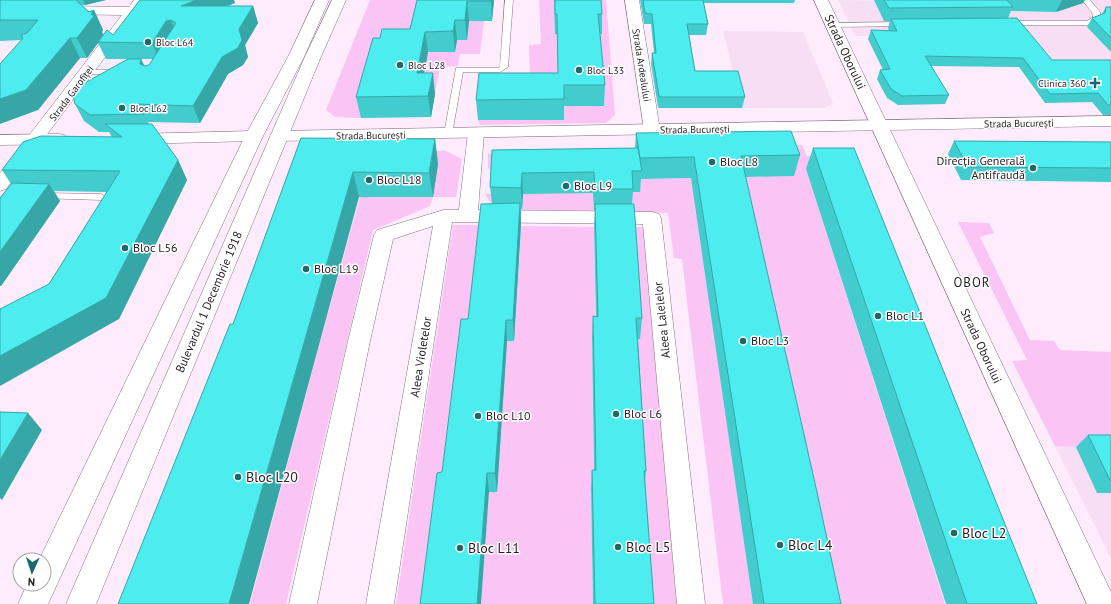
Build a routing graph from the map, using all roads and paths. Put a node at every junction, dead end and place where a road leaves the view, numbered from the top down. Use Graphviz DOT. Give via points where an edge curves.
graph roads {
  1 [pos="322,0"];
  2 [pos="339,0"];
  3 [pos="509,0"];
  4 [pos="632,0"];
  5 [pos="821,0"];
  6 [pos="1086,0"];
  7 [pos="137,5"];
  8 [pos="46,10"];
  9 [pos="912,24"];
  10 [pos="1000,24"];
  11 [pos="833,25"];
  12 [pos="86,72"];
  13 [pos="125,72"];
  14 [pos="1111,121"];
  15 [pos="879,126"];
  16 [pos="652,130"];
  17 [pos="476,133"];
  18 [pos="448,134"];
  19 [pos="254,136"];
  20 [pos="279,136"];
  21 [pos="73,139"];
  22 [pos="119,139"];
  23 [pos="0,140"];
  24 [pos="35,140"];
  25 [pos="0,185"];
  26 [pos="31,195"];
  27 [pos="101,197"];
  28 [pos="468,216"];
  29 [pos="442,227"];
  30 [pos="52,564"];
  31 [pos="38,592"];
  32 [pos="33,604"];
  33 [pos="81,604"];
  34 [pos="303,604"];
  35 [pos="380,604"];
  36 [pos="691,604"];
  37 [pos="1102,604"];
  1 -- 19 [label="main road" via="296,57"];
  2 -- 20 [label="main road, Bulevardul 1 Decembrie 1918"];
  3 -- 18 [label="lane" via="504,67 500,70 459,70"];
  4 -- 16 [label="street, Strada Ardealului"];
  5 -- 11 [label="street, Strada Oborului"];
  6 -- 10 [label="lane" via="1096,12 1097,18 1088,23"];
  7 -- 8 [label="street"];
  7 -- 12 [label="street, Strada Garofiței"];
  9 -- 11 [label="lane"];
  11 -- 15 [label="street, Strada Oborului"];
  12 -- 13 [label="lane"];
  12 -- 24 [label="street, Strada Garofiței"];
  14 -- 15 [label="main road, Strada București"];
  15 -- 16 [label="main road, Strada București"];
  15 -- 37 [label="street, Strada Oborului"];
  16 -- 17 [label="main road, Strada București"];
  17 -- 18 [label="main road, Strada București"];
  17 -- 28 [label="street"];
  18 -- 20 [label="main road, Strada București"];
  19 -- 22 [label="main road"];
  19 -- 30 [label="main road"];
  20 -- 33 [label="main road, Bulevardul 1 Decembrie 1918"];
  21 -- 24 [label="main road"];
  23 -- 24 [label="main road"];
  24 -- 25 [label="street, Strada Garofiței"];
  26 -- 27 [label="lane"];
  28 -- 29 [label="street"];
  28 -- 36 [label="street, Aleea Lalelelor" via="652,218"];
  29 -- 34 [label="street" via="408,227 384,235"];
  29 -- 35 [label="street, Aleea Violetelor"];
  31 -- 32 [label="main road"];
}
